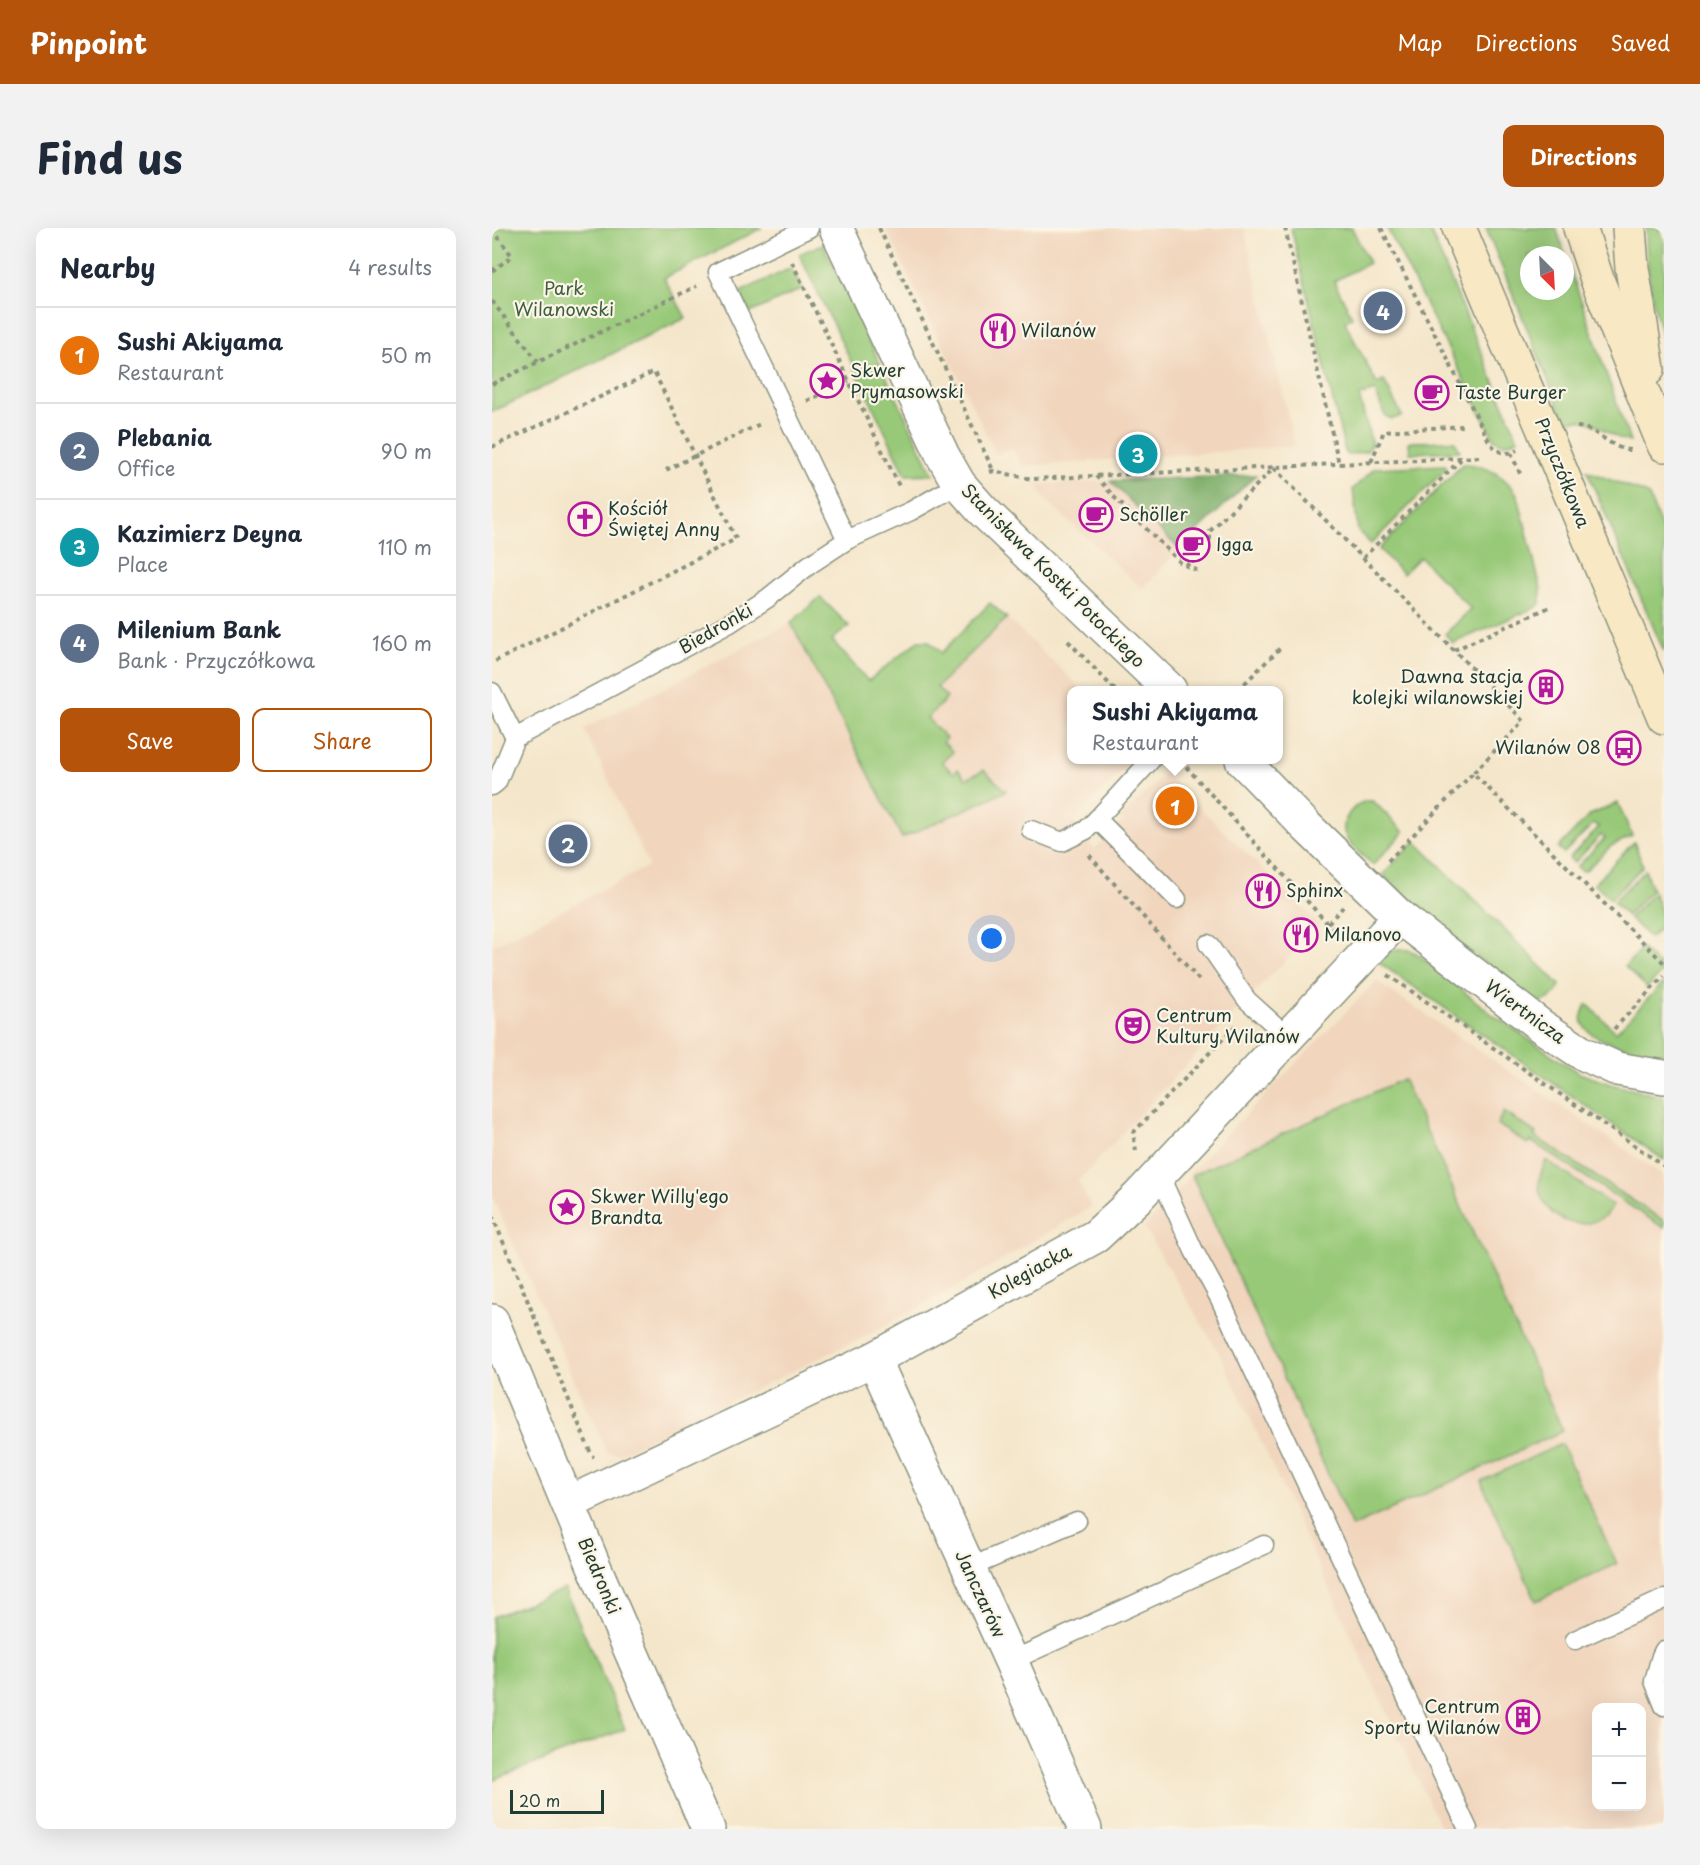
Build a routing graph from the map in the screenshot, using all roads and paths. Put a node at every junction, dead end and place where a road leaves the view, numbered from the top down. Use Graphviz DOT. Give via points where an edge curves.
graph roads {
  1 [pos="809,228"];
  2 [pos="836,228"];
  3 [pos="879,228"];
  4 [pos="1285,228"];
  5 [pos="1381,228"];
  6 [pos="1459,228"];
  7 [pos="1580,228"];
  8 [pos="1629,228"];
  9 [pos="492,229"];
  10 [pos="492,271"];
  11 [pos="718,272"];
  12 [pos="492,301"];
  13 [pos="538,362"];
  14 [pos="849,381"];
  15 [pos="492,384"];
  16 [pos="785,412"];
  17 [pos="1464,426"];
  18 [pos="1568,428"];
  19 [pos="1651,439"];
  20 [pos="492,447"];
  21 [pos="1525,447"];
  22 [pos="1511,453"];
  23 [pos="695,456"];
  24 [pos="1480,457"];
  25 [pos="1462,458"];
  26 [pos="1371,462"];
  27 [pos="1339,464"];
  28 [pos="1274,468"];
  29 [pos="666,470"];
  30 [pos="993,471"];
  31 [pos="1095,476"];
  32 [pos="1521,476"];
  33 [pos="960,484"];
  34 [pos="847,540"];
  35 [pos="1363,558"];
  36 [pos="1186,566"];
  37 [pos="1201,572"];
  38 [pos="1552,606"];
  39 [pos="1280,648"];
  40 [pos="1454,650"];
  41 [pos="492,663"];
  42 [pos="1166,686"];
  43 [pos="1242,686"];
  44 [pos="492,692"];
  45 [pos="1664,717"];
  46 [pos="515,738"];
  47 [pos="1146,764"];
  48 [pos="1185,764"];
  49 [pos="1247,764"];
  50 [pos="1473,773"];
  51 [pos="492,786"];
  52 [pos="1097,819"];
  53 [pos="1031,830"];
  54 [pos="1365,884"];
  55 [pos="1177,899"];
  56 [pos="1400,917"];
  57 [pos="1328,923"];
  58 [pos="1208,944"];
  59 [pos="1362,956"];
  60 [pos="1664,963"];
  61 [pos="1664,976"];
  62 [pos="1238,1023"];
  63 [pos="1614,1029"];
  64 [pos="1287,1036"];
  65 [pos="1664,1077"];
  66 [pos="1664,1166"];
  67 [pos="1148,1167"];
  68 [pos="492,1215"];
  69 [pos="492,1321"];
  70 [pos="874,1359"];
  71 [pos="597,1460"];
  72 [pos="568,1503"];
  73 [pos="1077,1521"];
  74 [pos="1264,1545"];
  75 [pos="969,1568"];
  76 [pos="1664,1599"];
  77 [pos="1575,1640"];
  78 [pos="1664,1650"];
  79 [pos="1011,1661"];
  80 [pos="1664,1706"];
  81 [pos="708,1829"];
  82 [pos="1084,1829"];
  83 [pos="1468,1829"];
  1 -- 11 [label="lane"];
  2 -- 33 [label="street, Stanisława Kostki Potockiego"];
  3 -- 30 [label="path"];
  4 -- 27 [label="path"];
  5 -- 22 [label="path" via="1485,435 1496,450"];
  6 -- 45 [label="main road, Przyczółkowa"];
  7 -- 19 [label="main road"];
  8 -- 19 [label="main road"];
  9 -- 10 [label="path" via="512,256"];
  11 -- 13 [label="path"];
  11 -- 16 [label="lane"];
  12 -- 13 [label="path"];
  13 -- 15 [label="path"];
  14 -- 16 [label="path"];
  16 -- 23 [label="path"];
  16 -- 34 [label="lane"];
  17 -- 26 [label="path" via="1384,431"];
  18 -- 19 [label="path" via="1587,427 1626,450"];
  20 -- 23 [label="path" via="654,372"];
  21 -- 22 [label="path"];
  22 -- 32 [label="path"];
  23 -- 29 [label="path"];
  23 -- 41 [label="path" via="736,539"];
  24 -- 25 [label="path"];
  25 -- 26 [label="path"];
  25 -- 35 [label="path"];
  26 -- 27 [label="path"];
  27 -- 28 [label="path"];
  28 -- 31 [label="path"];
  28 -- 35 [label="path"];
  28 -- 36 [label="path" via="1210,531 1210,543"];
  30 -- 31 [label="path" via="1032,478"];
  30 -- 33 [label="path"];
  31 -- 36 [label="path"];
  33 -- 34 [label="lane, Biedronki"];
  33 -- 42 [label="street, Stanisława Kostki Potockiego" via="982,510"];
  34 -- 46 [label="lane, Biedronki" via="730,623"];
  35 -- 40 [label="path"];
  36 -- 37 [label="path"];
  38 -- 40 [label="path"];
  39 -- 43 [label="path"];
  40 -- 50 [label="path" via="1524,721"];
  44 -- 46 [label="lane"];
  46 -- 51 [label="lane"];
  47 -- 52 [label="lane"];
  48 -- 57 [label="path"];
  49 -- 54 [label="street"];
  50 -- 54 [label="path"];
  50 -- 60 [label="path"];
  52 -- 53 [label="lane" via="1086,830 1062,842"];
  52 -- 55 [label="lane"];
  54 -- 56 [label="street"];
  54 -- 57 [label="path"];
  56 -- 59 [label="street, Kolegiacka"];
  56 -- 65 [label="street, Wiertnicza" via="1582,1053 1617,1069"];
  57 -- 59 [label="path"];
  58 -- 64 [label="lane" via="1248,1000"];
  59 -- 64 [label="street, Kolegiacka"];
  59 -- 66 [label="path"];
  61 -- 63 [label="path"];
  62 -- 67 [label="path" via="1133,1133"];
  64 -- 67 [label="street, Kolegiacka"];
  67 -- 70 [label="street, Kolegiacka" via="1138,1197 1096,1236"];
  67 -- 83 [label="lane" via="1220,1299"];
  68 -- 71 [label="path" via="592,1456"];
  69 -- 72 [label="street, Biedronki"];
  70 -- 72 [label="street, Kolegiacka"];
  70 -- 75 [label="street, Janczarów"];
  72 -- 81 [label="street, Biedronki"];
  73 -- 75 [label="lane"];
  74 -- 79 [label="lane"];
  75 -- 79 [label="street, Janczarów"];
  76 -- 77 [label="lane"];
  78 -- 80 [label="lane" via="1654,1681"];
  79 -- 82 [label="street, Janczarów"];
}
